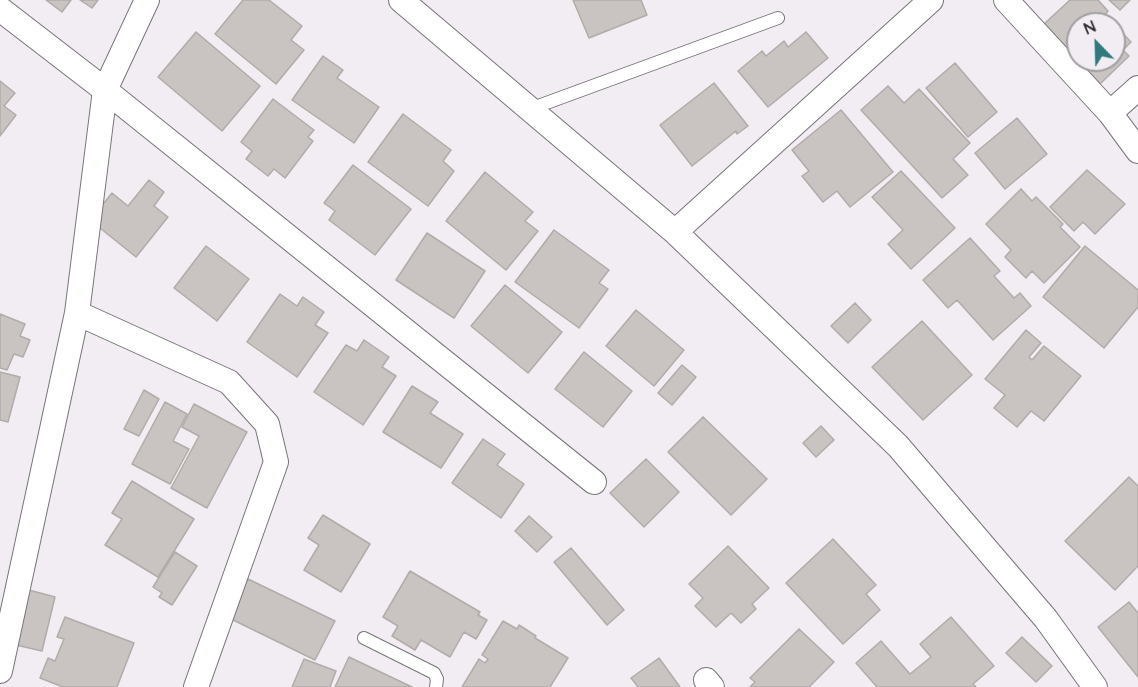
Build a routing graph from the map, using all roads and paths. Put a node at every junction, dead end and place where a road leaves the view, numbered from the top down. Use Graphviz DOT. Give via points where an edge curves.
graph roads {
  1 [pos="147,0"];
  2 [pos="401,0"];
  3 [pos="931,0"];
  4 [pos="1006,0"];
  5 [pos="0,9"];
  6 [pos="778,18"];
  7 [pos="1138,88"];
  8 [pos="105,90"];
  9 [pos="530,109"];
  10 [pos="1110,113"];
  11 [pos="1138,151"];
  12 [pos="675,232"];
  13 [pos="77,313"];
  14 [pos="594,482"];
  15 [pos="364,638"];
  16 [pos="0,670"];
  17 [pos="196,687"];
  18 [pos="435,687"];
  19 [pos="1095,687"];
  1 -- 8 [label="street"];
  2 -- 9 [label="street"];
  3 -- 12 [label="street"];
  4 -- 10 [label="street"];
  5 -- 8 [label="street"];
  6 -- 9 [label="lane"];
  7 -- 10 [label="street"];
  8 -- 13 [label="street"];
  8 -- 14 [label="street"];
  9 -- 12 [label="street"];
  10 -- 11 [label="street"];
  12 -- 19 [label="street" via="898,446 1046,619"];
  13 -- 16 [label="street"];
  13 -- 17 [label="street" via="229,382 267,424 276,462"];
  15 -- 18 [label="lane" via="434,673"];
}
